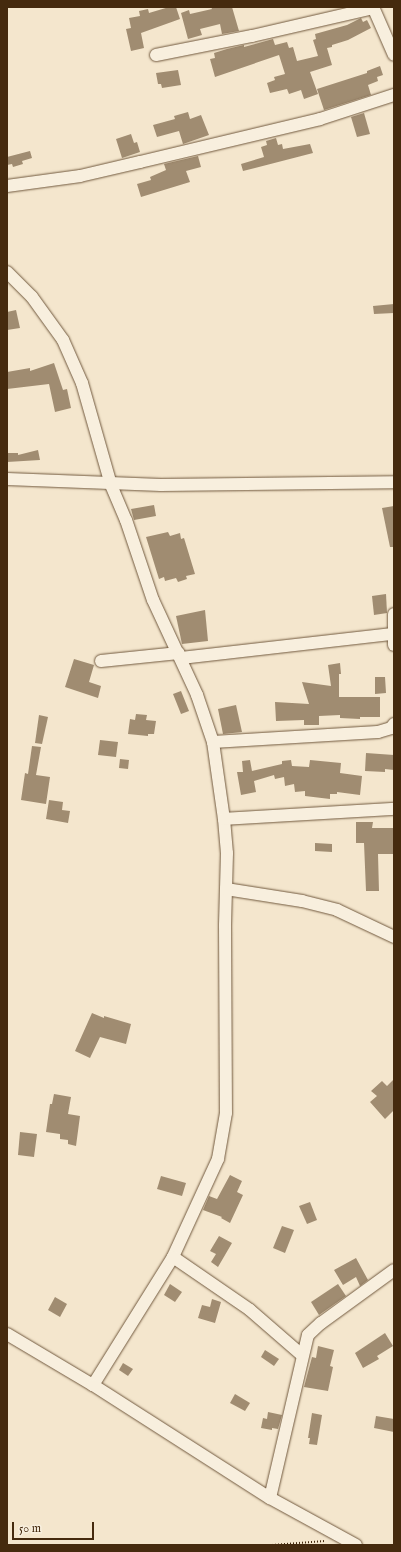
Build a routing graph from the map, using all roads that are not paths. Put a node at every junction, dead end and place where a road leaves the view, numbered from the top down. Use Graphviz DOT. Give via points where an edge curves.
graph roads {
  1 [pos="373,8"];
  2 [pos="394,54"];
  3 [pos="156,55"];
  4 [pos="394,95"];
  5 [pos="7,186"];
  6 [pos="7,272"];
  7 [pos="7,479"];
  8 [pos="394,482"];
  9 [pos="111,485"];
  10 [pos="394,614"];
  11 [pos="393,640"];
  12 [pos="180,655"];
  13 [pos="101,661"];
  14 [pos="394,724"];
  15 [pos="214,742"];
  16 [pos="394,809"];
  17 [pos="224,819"];
  18 [pos="226,889"];
  19 [pos="394,937"];
  20 [pos="173,1257"];
  21 [pos="394,1270"];
  22 [pos="7,1334"];
  23 [pos="302,1355"];
  24 [pos="93,1386"];
  25 [pos="270,1498"];
  26 [pos="351,1542"];
  1 -- 2 [label="street"];
  1 -- 3 [label="street"];
  4 -- 5 [label="street" via="320,119 140,162 80,176"];
  6 -- 9 [label="street" via="32,297 63,340 82,384"];
  7 -- 9 [label="street"];
  8 -- 9 [label="street"];
  9 -- 12 [label="street" via="126,520 153,600"];
  10 -- 11 [label="street"];
  11 -- 12 [label="street"];
  12 -- 13 [label="street"];
  12 -- 15 [label="street"];
  14 -- 15 [label="street" via="391,728 378,732"];
  15 -- 17 [label="street"];
  16 -- 17 [label="street"];
  17 -- 18 [label="street" via="227,853"];
  18 -- 19 [label="street" via="302,901 336,910"];
  18 -- 20 [label="street" via="226,1113 218,1159"];
  20 -- 23 [label="street" via="250,1310"];
  20 -- 24 [label="street"];
  21 -- 23 [label="street" via="308,1335"];
  22 -- 24 [label="street"];
  23 -- 25 [label="street"];
  24 -- 25 [label="street"];
  25 -- 26 [label="street"];
}
